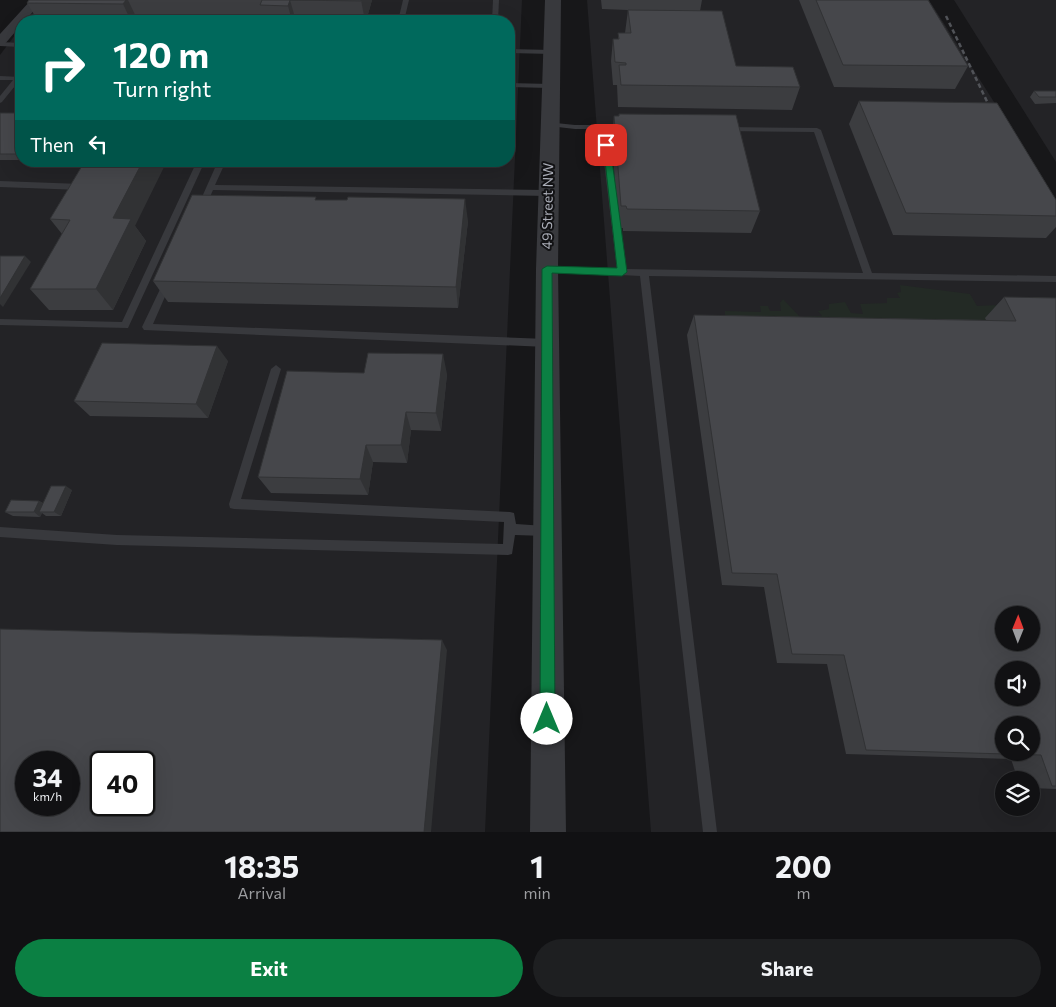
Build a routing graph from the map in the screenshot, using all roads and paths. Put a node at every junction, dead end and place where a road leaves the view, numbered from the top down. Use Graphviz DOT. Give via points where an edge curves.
graph roads {
  1 [pos="37,0"];
  2 [pos="406,0"];
  3 [pos="496,0"];
  4 [pos="552,0"];
  5 [pos="24,15"];
  6 [pos="402,15"];
  7 [pos="495,15"];
  8 [pos="15,26"];
  9 [pos="0,43"];
  10 [pos="15,44"];
  11 [pos="515,51"];
  12 [pos="552,52"];
  13 [pos="0,78"];
  14 [pos="15,78"];
  15 [pos="15,83"];
  16 [pos="515,85"];
  17 [pos="550,86"];
  18 [pos="0,101"];
  19 [pos="549,124"];
  20 [pos="604,127"];
  21 [pos="634,127"];
  22 [pos="721,128"];
  23 [pos="198,167"];
  24 [pos="219,167"];
  25 [pos="0,184"];
  26 [pos="82,187"];
  27 [pos="210,187"];
  28 [pos="548,193"];
  29 [pos="198,213"];
  30 [pos="547,269"];
  31 [pos="622,272"];
  32 [pos="644,273"];
  33 [pos="171,275"];
  34 [pos="869,277"];
  35 [pos="1056,279"];
  36 [pos="0,322"];
  37 [pos="547,343"];
  38 [pos="276,369"];
  39 [pos="510,529"];
  40 [pos="546,531"];
  41 [pos="0,532"];
  42 [pos="548,832"];
  43 [pos="710,832"];
  1 -- 5 [label="street"];
  2 -- 6 [label="lane"];
  3 -- 7 [label="lane"];
  4 -- 12 [label="street, 49 Street NW"];
  8 -- 9 [label="street"];
  9 -- 10 [label="lane"];
  11 -- 12 [label="lane"];
  12 -- 17 [label="street, 49 Street NW"];
  13 -- 14 [label="lane"];
  15 -- 18 [label="lane"];
  16 -- 17 [label="lane"];
  17 -- 19 [label="street, 49 Street NW"];
  19 -- 20 [label="lane"];
  19 -- 28 [label="street, 49 Street NW"];
  20 -- 21 [label="lane"];
  20 -- 31 [label="lane"];
  22 -- 34 [label="lane" via="817,130"];
  23 -- 36 [label="lane" via="125,326"];
  24 -- 27 [label="lane"];
  25 -- 26 [label="lane"];
  27 -- 28 [label="lane"];
  27 -- 29 [label="lane"];
  28 -- 30 [label="street, 49 Street NW"];
  30 -- 31 [label="lane"];
  30 -- 37 [label="street, 49 Street NW"];
  31 -- 32 [label="lane"];
  32 -- 34 [label="lane"];
  32 -- 43 [label="lane"];
  33 -- 37 [label="lane" via="148,327"];
  34 -- 35 [label="lane"];
  37 -- 40 [label="street, 49 Street NW"];
  38 -- 39 [label="lane" via="234,504 510,517"];
  39 -- 40 [label="lane"];
  39 -- 41 [label="lane" via="508,550 117,540"];
  40 -- 42 [label="street, 49 Street NW"];
}
